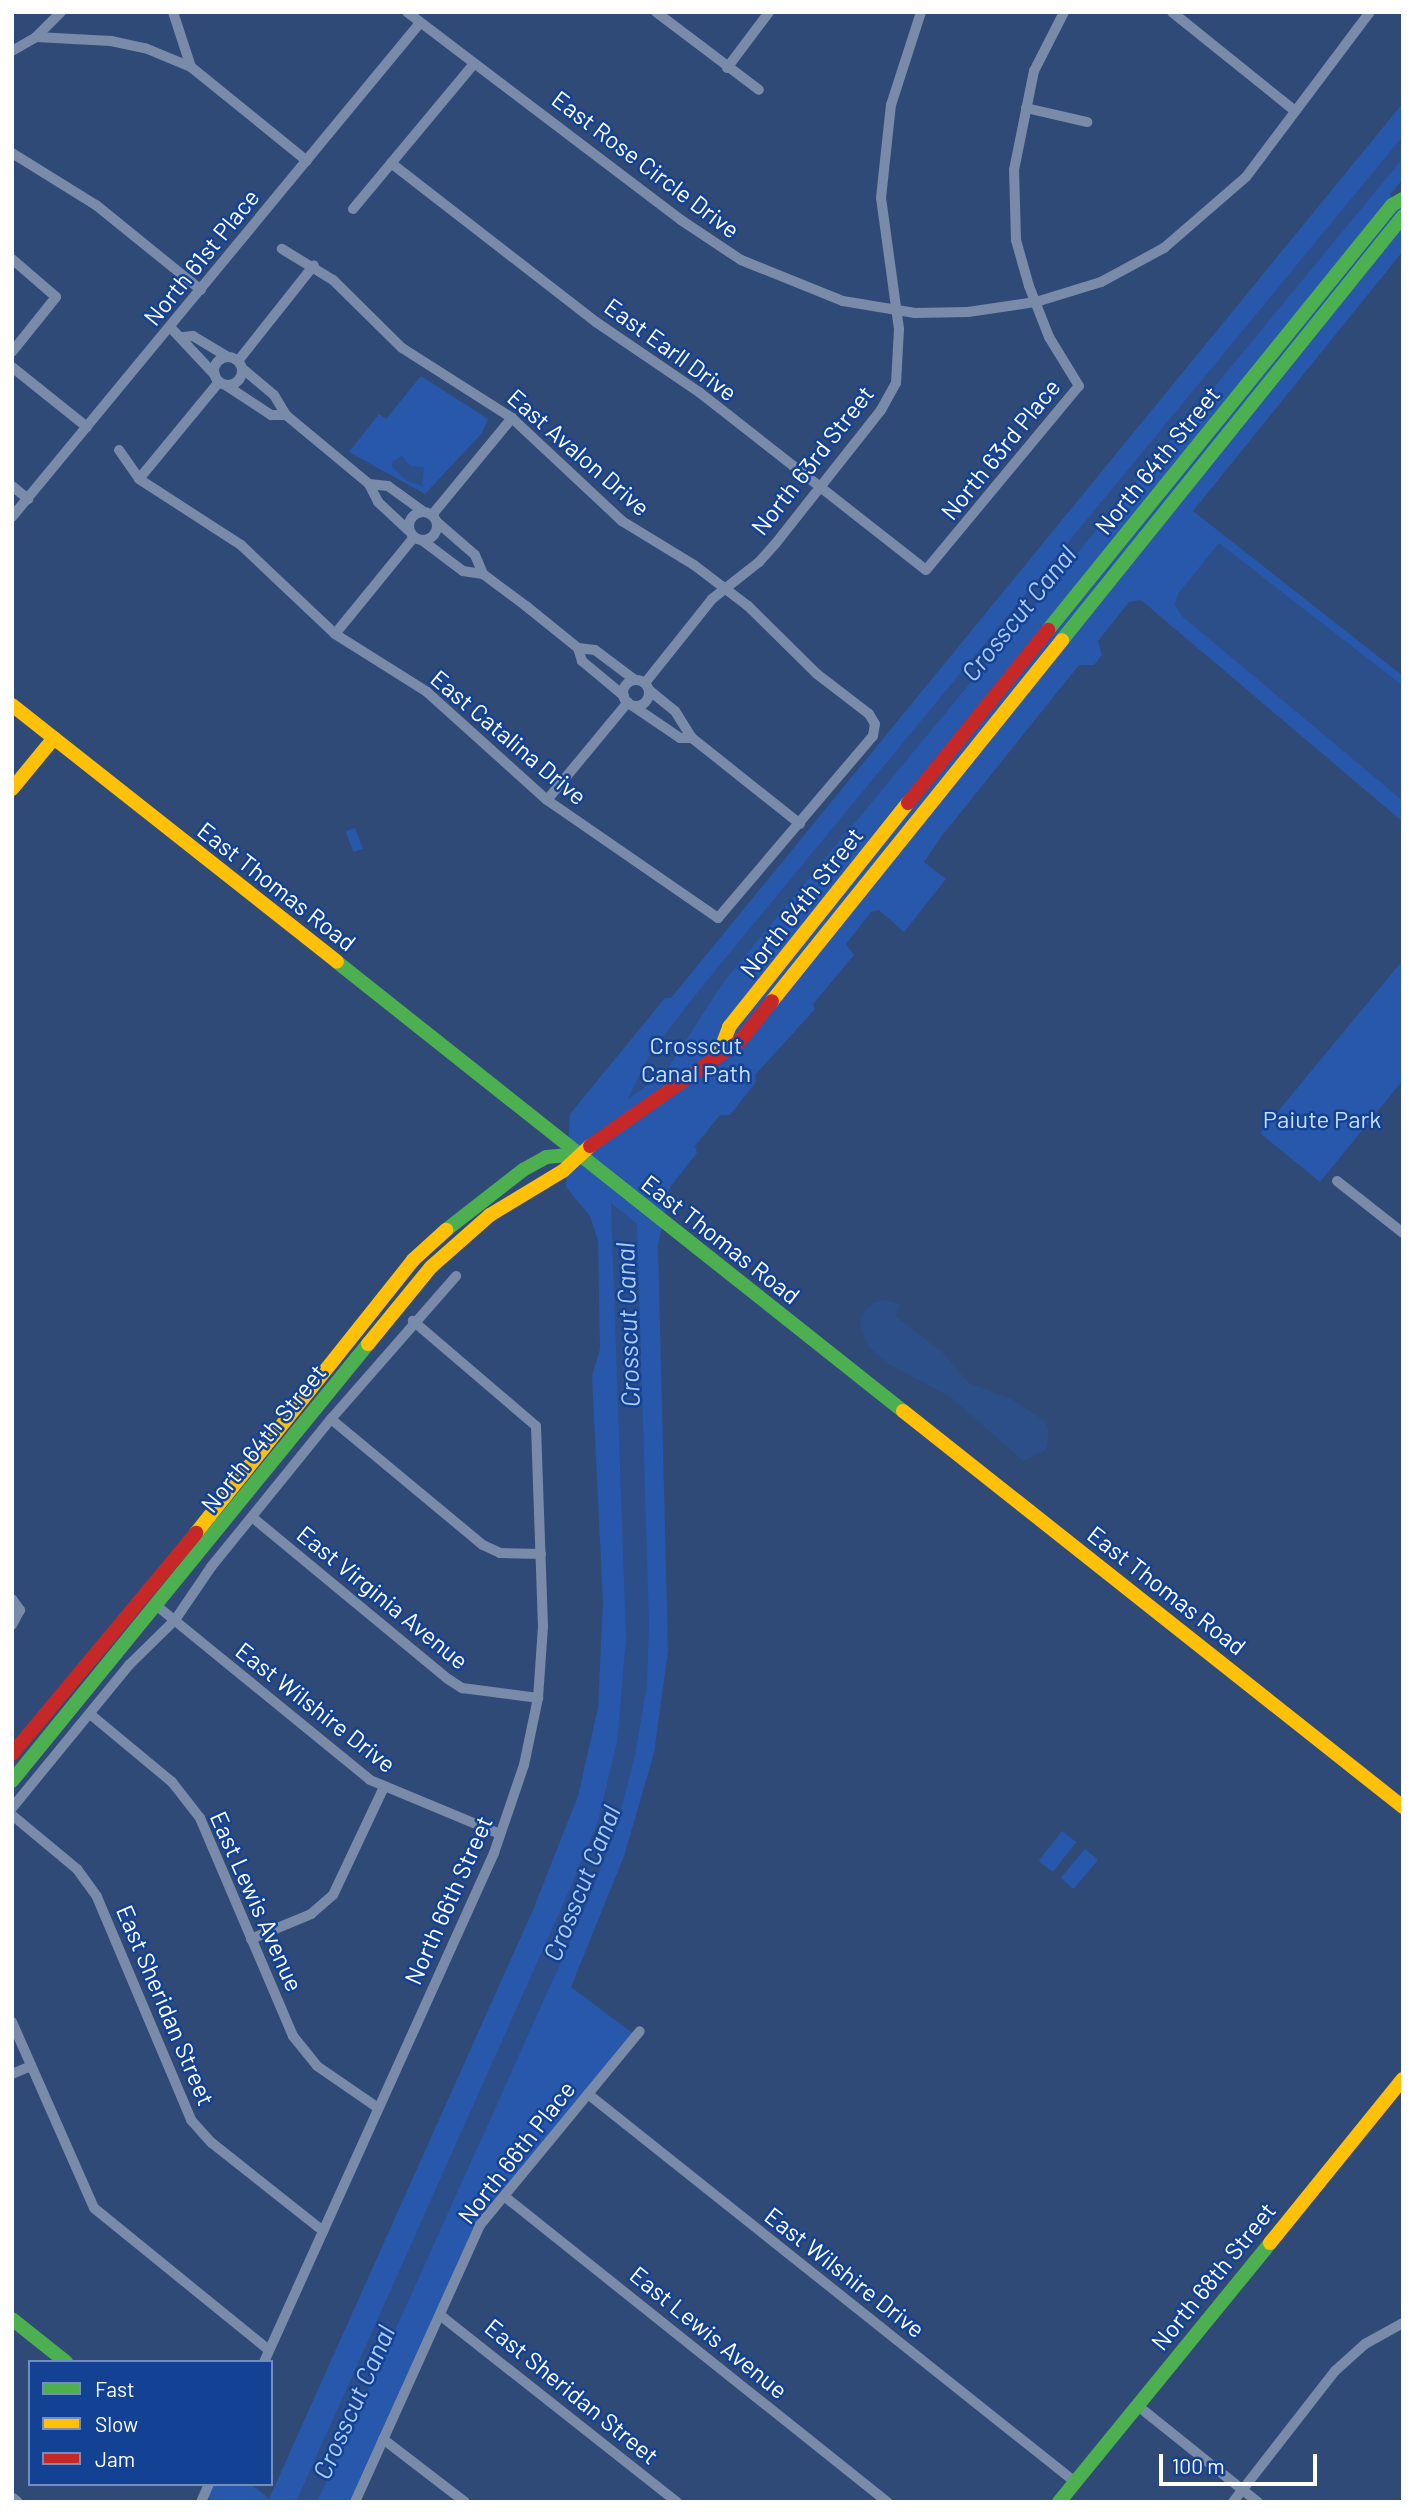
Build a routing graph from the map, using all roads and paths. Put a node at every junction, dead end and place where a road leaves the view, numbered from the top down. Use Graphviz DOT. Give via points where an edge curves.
graph roads {
  1 [pos="61,12"];
  2 [pos="173,12"];
  3 [pos="407,12"];
  4 [pos="656,12"];
  5 [pos="769,12"];
  6 [pos="921,12"];
  7 [pos="1064,12"];
  8 [pos="1172,12"];
  9 [pos="1370,12"];
  10 [pos="420,23"];
  11 [pos="37,37"];
  12 [pos="12,51"];
  13 [pos="474,64"];
  14 [pos="191,67"];
  15 [pos="727,68"];
  16 [pos="760,90"];
  17 [pos="1026,108"];
  18 [pos="1295,111"];
  19 [pos="1087,122"];
  20 [pos="12,153"];
  21 [pos="307,161"];
  22 [pos="391,163"];
  23 [pos="1403,200"];
  24 [pos="354,209"];
  25 [pos="1403,216"];
  26 [pos="282,249"];
  27 [pos="12,259"];
  28 [pos="314,265"];
  29 [pos="201,290"];
  30 [pos="1036,302"];
  31 [pos="895,310"];
  32 [pos="171,328"];
  33 [pos="183,337"];
  34 [pos="12,352"];
  35 [pos="236,363"];
  36 [pos="12,367"];
  37 [pos="220,381"];
  38 [pos="286,415"];
  39 [pos="512,418"];
  40 [pos="87,427"];
  41 [pos="119,450"];
  42 [pos="139,479"];
  43 [pos="369,484"];
  44 [pos="12,486"];
  45 [pos="820,488"];
  46 [pos="28,499"];
  47 [pos="431,516"];
  48 [pos="12,517"];
  49 [pos="415,536"];
  50 [pos="926,570"];
  51 [pos="483,574"];
  52 [pos="725,588"];
  53 [pos="335,634"];
  54 [pos="578,649"];
  55 [pos="643,684"];
  56 [pos="628,701"];
  57 [pos="12,705"];
  58 [pos="875,724"];
  59 [pos="54,738"];
  60 [pos="692,738"];
  61 [pos="12,789"];
  62 [pos="547,800"];
  63 [pos="800,824"];
  64 [pos="718,918"];
  65 [pos="720,1052"];
  66 [pos="578,1154"];
  67 [pos="1337,1181"];
  68 [pos="1403,1233"];
  69 [pos="456,1276"];
  70 [pos="396,1279"];
  71 [pos="409,1291"];
  72 [pos="413,1321"];
  73 [pos="331,1419"];
  74 [pos="251,1517"];
  75 [pos="541,1555"];
  76 [pos="142,1596"];
  77 [pos="12,1599"];
  78 [pos="156,1606"];
  79 [pos="175,1620"];
  80 [pos="12,1625"];
  81 [pos="538,1698"];
  82 [pos="90,1714"];
  83 [pos="12,1754"];
  84 [pos="12,1781"];
  85 [pos="383,1789"];
  86 [pos="1403,1807"];
  87 [pos="12,1808"];
  88 [pos="12,1815"];
  89 [pos="500,1834"];
  90 [pos="251,1938"];
  91 [pos="12,2022"];
  92 [pos="640,2031"];
  93 [pos="31,2066"];
  94 [pos="12,2074"];
  95 [pos="1403,2079"];
  96 [pos="588,2094"];
  97 [pos="377,2108"];
  98 [pos="503,2196"];
  99 [pos="323,2231"];
  100 [pos="440,2315"];
  101 [pos="12,2319"];
  102 [pos="1403,2323"];
  103 [pos="269,2350"];
  104 [pos="63,2360"];
  105 [pos="265,2360"];
  106 [pos="1138,2406"];
  107 [pos="383,2439"];
  108 [pos="1075,2482"];
  109 [pos="208,2486"];
  110 [pos="1241,2488"];
  111 [pos="13,2498"];
  112 [pos="18,2502"];
  113 [pos="201,2502"];
  114 [pos="355,2502"];
  115 [pos="465,2502"];
  116 [pos="677,2502"];
  117 [pos="888,2502"];
  118 [pos="1059,2502"];
  119 [pos="1233,2502"];
  120 [pos="1258,2502"];
  1 -- 11 [label="street"];
  2 -- 14 [label="street"];
  3 -- 10 [label="street, East Rose Circle Drive"];
  4 -- 15 [label="street"];
  5 -- 15 [label="street"];
  6 -- 31 [label="street, North 63rd Street" via="891,105 881,198"];
  7 -- 17 [label="street, North 63rd Place" via="1034,71"];
  8 -- 18 [label="street"];
  9 -- 18 [label="street, East Rose Circle Drive"];
  10 -- 13 [label="street, East Rose Circle Drive"];
  10 -- 21 [label="street, North 61st Place"];
  11 -- 12 [label="street"];
  11 -- 14 [label="street" via="111,41 145,48"];
  13 -- 22 [label="street"];
  13 -- 31 [label="street, East Rose Circle Drive" via="741,260 843,301"];
  14 -- 21 [label="street"];
  15 -- 16 [label="street"];
  17 -- 19 [label="street"];
  17 -- 30 [label="street, North 63rd Place" via="1014,170 1016,226"];
  18 -- 30 [label="street, East Rose Circle Drive" via="1284,131 1225,200 1164,248 1101,282"];
  20 -- 29 [label="street" via="96,205"];
  21 -- 29 [label="street, North 61st Place"];
  22 -- 24 [label="street"];
  22 -- 45 [label="street, East Earll Drive"];
  23 -- 65 [label="main road, North 64th Street" via="1392,205 851,874 729,1027"];
  25 -- 65 [label="main road, North 64th Street" via="740,1041"];
  26 -- 28 [label="street, East Avalon Drive"];
  27 -- 34 [label="street" via="56,297"];
  28 -- 35 [label="street"];
  28 -- 39 [label="street, East Avalon Drive" via="402,348"];
  29 -- 32 [label="street, North 61st Place"];
  30 -- 31 [label="street, East Rose Circle Drive" via="968,313"];
  30 -- 50 [label="street, North 63rd Place" via="1049,337 1079,386"];
  31 -- 45 [label="street, North 63rd Street" via="900,350 896,383 881,410"];
  32 -- 33 [label="street"];
  32 -- 40 [label="street, North 61st Place"];
  33 -- 35 [label="street" via="193,335"];
  33 -- 37 [label="street" via="185,348"];
  35 -- 37 [label="street" via="239,381"];
  35 -- 37 [label="street" via="217,363"];
  35 -- 38 [label="street" via="274,395"];
  36 -- 40 [label="street"];
  37 -- 38 [label="street" via="271,415"];
  37 -- 42 [label="street"];
  38 -- 43 [label="street"];
  39 -- 47 [label="street"];
  39 -- 52 [label="street, East Avalon Drive" via="613,514"];
  40 -- 46 [label="street, North 61st Place"];
  41 -- 42 [label="street, East Catalina Drive"];
  42 -- 53 [label="street, East Catalina Drive" via="241,545"];
  43 -- 47 [label="street" via="388,486"];
  43 -- 49 [label="street" via="378,502"];
  44 -- 46 [label="street"];
  45 -- 50 [label="street, East Earll Drive"];
  45 -- 52 [label="street, North 63rd Street" via="759,562"];
  46 -- 48 [label="street, North 61st Place"];
  47 -- 49 [label="street" via="434,535"];
  47 -- 49 [label="street" via="411,517"];
  47 -- 51 [label="street" via="475,555"];
  49 -- 51 [label="street" via="463,570"];
  49 -- 53 [label="street"];
  51 -- 54 [label="street"];
  52 -- 55 [label="street, North 63rd Street"];
  52 -- 58 [label="street, East Avalon Drive"];
  53 -- 62 [label="street, East Catalina Drive" via="427,692"];
  54 -- 55 [label="street" via="595,650"];
  54 -- 56 [label="street" via="582,661"];
  55 -- 56 [label="street" via="626,685"];
  55 -- 56 [label="street" via="644,704"];
  55 -- 60 [label="street" via="675,710"];
  56 -- 60 [label="street" via="680,738"];
  56 -- 62 [label="street"];
  57 -- 59 [label="main road, East Thomas Road"];
  58 -- 63 [label="street, North 64th Street" via="873,736"];
  59 -- 61 [label="main road"];
  59 -- 66 [label="main road, East Thomas Road"];
  60 -- 63 [label="street"];
  62 -- 64 [label="street, East Catalina Drive"];
  63 -- 64 [label="street, North 64th Street"];
  65 -- 66 [label="main road, North 64th Street" via="660,1101"];
  66 -- 70 [label="main road, North 64th Street" via="546,1157 496,1188 440,1234"];
  66 -- 71 [label="main road, North 64th Street" via="563,1171 490,1215"];
  66 -- 86 [label="main road, East Thomas Road"];
  67 -- 68 [label="street"];
  69 -- 72 [label="street, North 64th Street"];
  70 -- 71 [label="main road"];
  70 -- 76 [label="main road, North 64th Street" via="279,1433"];
  71 -- 78 [label="main road, North 64th Street"];
  72 -- 73 [label="street, North 64th Street"];
  72 -- 75 [label="street, North 66th Street" via="536,1426"];
  73 -- 74 [label="street, North 64th Street"];
  73 -- 75 [label="street" via="483,1545 499,1553"];
  74 -- 79 [label="street, North 64th Street"];
  74 -- 81 [label="street, East Virginia Avenue" via="462,1688"];
  75 -- 81 [label="street, North 66th Street" via="543,1652"];
  76 -- 78 [label="main road"];
  76 -- 83 [label="main road, North 64th Street"];
  77 -- 80 [label="street" via="20,1610"];
  78 -- 79 [label="street, East Wilshire Drive"];
  78 -- 84 [label="main road, North 64th Street"];
  79 -- 82 [label="street, North 64th Street" via="129,1665"];
  79 -- 85 [label="street, East Wilshire Drive"];
  81 -- 89 [label="street, North 66th Street" via="524,1765"];
  82 -- 87 [label="street, North 64th Street"];
  82 -- 90 [label="street, East Lewis Avenue" via="172,1782 200,1818"];
  85 -- 89 [label="street, East Wilshire Drive"];
  85 -- 90 [label="street" via="333,1895 311,1914"];
  88 -- 99 [label="street, East Sheridan Street" via="77,1869 97,1897 191,2120 212,2143"];
  89 -- 97 [label="street, North 66th Street"];
  90 -- 97 [label="street, East Lewis Avenue" via="293,2036 317,2066"];
  91 -- 93 [label="street"];
  92 -- 96 [label="street, North 66th Place"];
  93 -- 94 [label="street"];
  93 -- 103 [label="street" via="94,2208"];
  95 -- 106 [label="main road, North 68th Street"];
  96 -- 98 [label="street, North 66th Place"];
  96 -- 108 [label="street, East Wilshire Drive"];
  97 -- 99 [label="street, North 66th Street"];
  98 -- 100 [label="street, North 66th Place" via="474,2236"];
  98 -- 117 [label="street, East Lewis Avenue"];
  99 -- 103 [label="street, North 66th Street"];
  100 -- 107 [label="street, North 66th Place"];
  100 -- 116 [label="street, East Sheridan Street"];
  101 -- 104 [label="main road"];
  102 -- 110 [label="street" via="1365,2344 1335,2371"];
  103 -- 105 [label="street, North 66th Street"];
  106 -- 108 [label="main road, North 68th Street"];
  106 -- 110 [label="street"];
  107 -- 114 [label="street, North 66th Place"];
  107 -- 115 [label="street"];
  108 -- 118 [label="main road, North 68th Street"];
  109 -- 113 [label="street"];
  110 -- 119 [label="street"];
  110 -- 120 [label="street"];
  111 -- 112 [label="street"];
}
